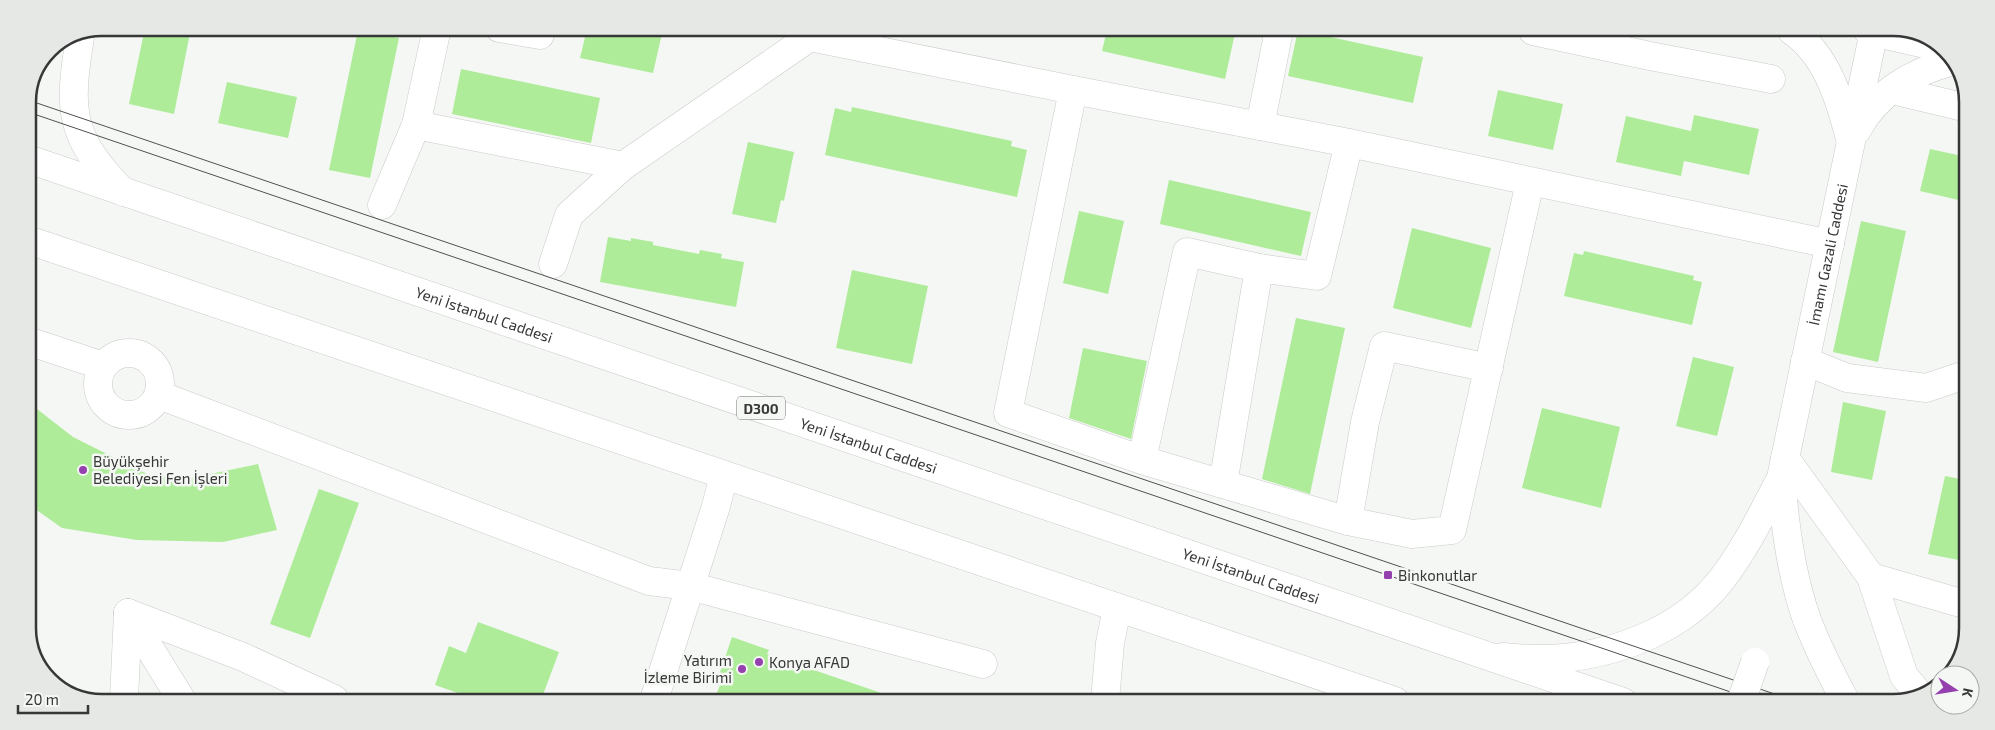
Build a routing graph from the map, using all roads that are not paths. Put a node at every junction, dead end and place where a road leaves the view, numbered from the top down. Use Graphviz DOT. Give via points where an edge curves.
graph roads {
  1 [pos="435,36"];
  2 [pos="807,36"];
  3 [pos="825,36"];
  4 [pos="1278,36"];
  5 [pos="1560,36"];
  6 [pos="1797,36"];
  7 [pos="1871,36"];
  8 [pos="1890,36"];
  9 [pos="80,40"];
  10 [pos="1923,43"];
  11 [pos="1946,64"];
  12 [pos="1771,80"];
  13 [pos="1073,90"];
  14 [pos="1892,90"];
  15 [pos="1959,106"];
  16 [pos="416,125"];
  17 [pos="1260,126"];
  18 [pos="1349,143"];
  19 [pos="1851,143"];
  20 [pos="36,162"];
  21 [pos="623,166"];
  22 [pos="1530,182"];
  23 [pos="123,192"];
  24 [pos="382,205"];
  25 [pos="36,243"];
  26 [pos="1830,244"];
  27 [pos="554,264"];
  28 [pos="1258,268"];
  29 [pos="36,344"];
  30 [pos="1805,361"];
  31 [pos="103,366"];
  32 [pos="1488,368"];
  33 [pos="1959,376"];
  34 [pos="159,394"];
  35 [pos="1142,460"];
  36 [pos="1783,468"];
  37 [pos="724,475"];
  38 [pos="1223,484"];
  39 [pos="1348,521"];
  40 [pos="1871,577"];
  41 [pos="690,586"];
  42 [pos="1959,603"];
  43 [pos="1117,608"];
  44 [pos="128,613"];
  45 [pos="1494,657"];
  46 [pos="1755,662"];
  47 [pos="983,664"];
  48 [pos="1916,690"];
  49 [pos="124,694"];
  50 [pos="178,694"];
  51 [pos="323,694"];
  52 [pos="656,694"];
  53 [pos="1106,694"];
  54 [pos="1374,694"];
  55 [pos="1600,694"];
  56 [pos="1743,694"];
  57 [pos="1842,694"];
  1 -- 16 [label="main road"];
  2 -- 21 [label="main road"];
  3 -- 13 [label="main road"];
  4 -- 17 [label="main road"];
  5 -- 12 [label="main road"];
  6 -- 19 [label="main road" via="1824,68 1843,111"];
  7 -- 19 [label="main road, İmamı Gazali Caddesi"];
  8 -- 10 [label="main road"];
  9 -- 23 [label="main road" via="74,79 78,129 91,155"];
  11 -- 14 [label="main road" via="1911,77"];
  13 -- 17 [label="main road"];
  13 -- 35 [label="main road" via="1008,414"];
  14 -- 15 [label="main road"];
  14 -- 19 [label="main road" via="1865,115"];
  16 -- 21 [label="main road"];
  16 -- 24 [label="main road"];
  17 -- 18 [label="main road"];
  18 -- 22 [label="main road"];
  18 -- 28 [label="main road" via="1317,276"];
  19 -- 26 [label="main road, İmamı Gazali Caddesi"];
  20 -- 23 [label="main road, Yeni İstanbul Caddesi / D300"];
  21 -- 27 [label="main road" via="569,214"];
  22 -- 26 [label="main road"];
  22 -- 32 [label="main road"];
  23 -- 45 [label="main road, Yeni İstanbul Caddesi / D300"];
  25 -- 37 [label="main road"];
  26 -- 30 [label="main road, İmamı Gazali Caddesi"];
  28 -- 35 [label="main road" via="1186,252"];
  28 -- 38 [label="main road"];
  29 -- 31 [label="main road"];
  30 -- 33 [label="main road" via="1847,378 1926,388"];
  30 -- 36 [label="main road, İmamı Gazali Caddesi"];
  31 -- 34 [label="main road" via="117,355 135,353 151,361 160,377"];
  31 -- 34 [label="main road" via="97,383 101,400 114,413 132,416 148,410"];
  32 -- 39 [label="main road" via="1452,530 1412,534"];
  32 -- 39 [label="main road" via="1384,346 1365,422"];
  34 -- 41 [label="main road" via="649,581"];
  35 -- 38 [label="main road"];
  36 -- 40 [label="main road"];
  36 -- 45 [label="main road" via="1736,559 1721,580 1683,618 1625,645 1590,654 1564,658"];
  36 -- 57 [label="main road" via="1784,508 1799,592 1818,645"];
  37 -- 41 [label="main road"];
  37 -- 43 [label="main road"];
  38 -- 39 [label="main road"];
  40 -- 42 [label="main road"];
  40 -- 48 [label="main road" via="1904,676"];
  41 -- 47 [label="main road"];
  41 -- 52 [label="main road"];
  43 -- 53 [label="main road"];
  43 -- 54 [label="main road"];
  44 -- 49 [label="main road"];
  44 -- 50 [label="main road"];
  44 -- 51 [label="main road" via="243,657"];
  45 -- 55 [label="main road, Yeni İstanbul Caddesi"];
  46 -- 56 [label="main road, bridge"];
}
